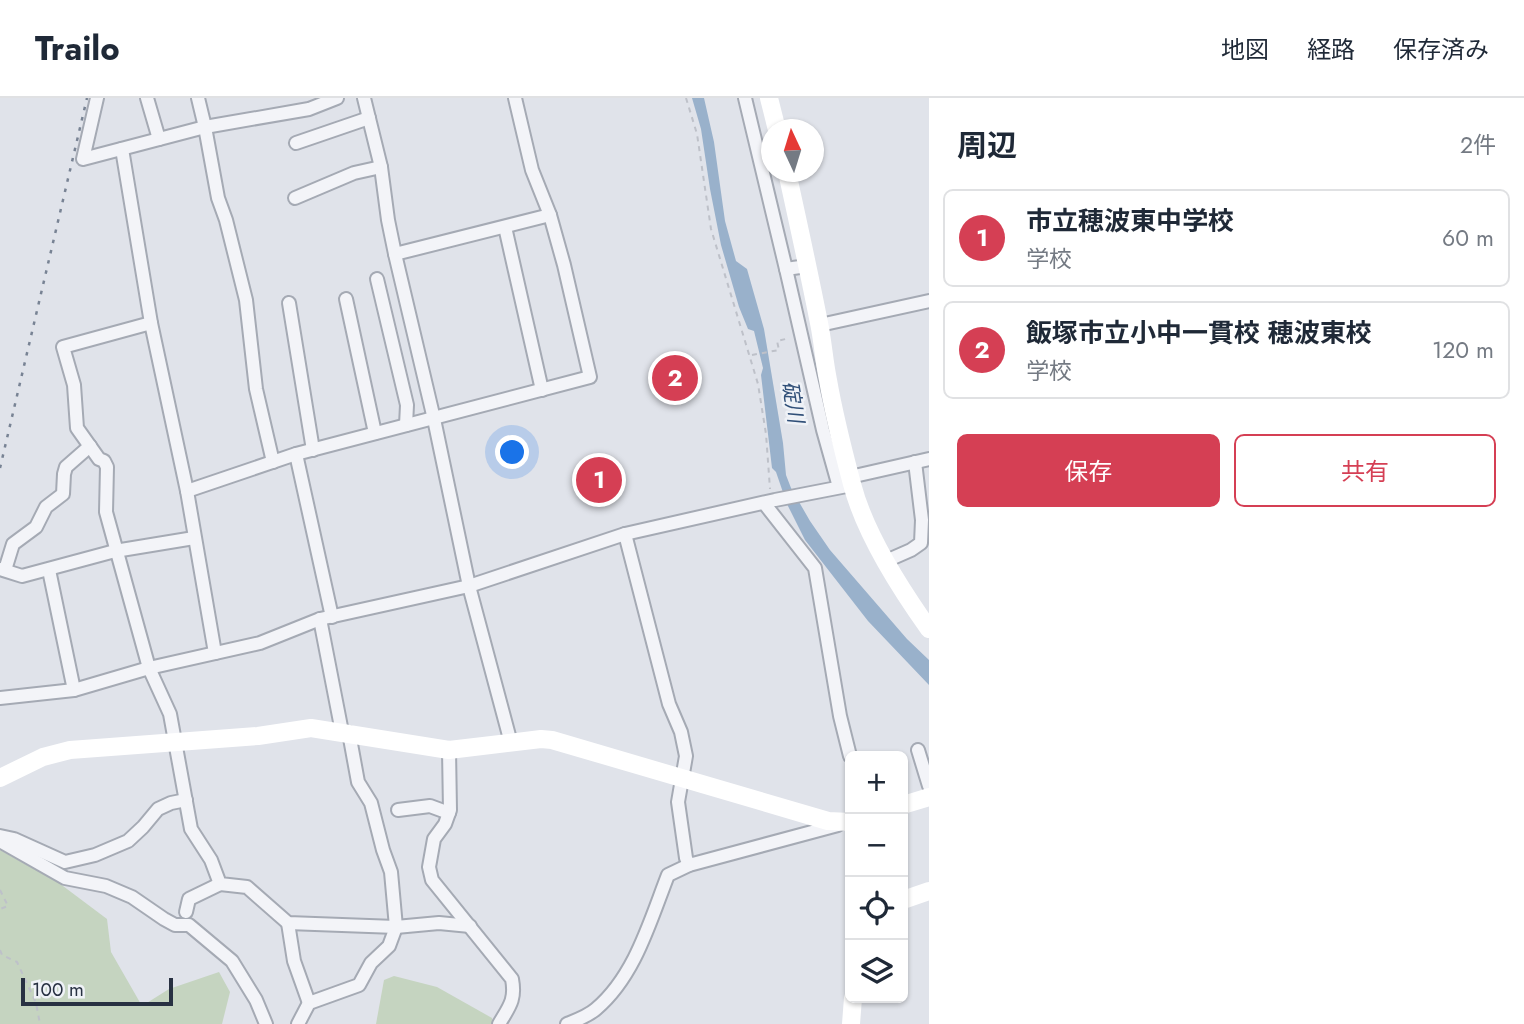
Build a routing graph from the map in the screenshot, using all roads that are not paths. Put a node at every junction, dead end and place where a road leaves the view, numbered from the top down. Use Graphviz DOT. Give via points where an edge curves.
graph roads {
  1 [pos="98,98"];
  2 [pos="147,98"];
  3 [pos="198,98"];
  4 [pos="337,98"];
  5 [pos="364,98"];
  6 [pos="515,98"];
  7 [pos="746,98"];
  8 [pos="769,98"];
  9 [pos="369,118"];
  10 [pos="774,119"];
  11 [pos="205,127"];
  12 [pos="159,139"];
  13 [pos="296,143"];
  14 [pos="122,149"];
  15 [pos="381,167"];
  16 [pos="790,182"];
  17 [pos="295,198"];
  18 [pos="550,215"];
  19 [pos="505,227"];
  20 [pos="395,254"];
  21 [pos="807,266"];
  22 [pos="786,269"];
  23 [pos="377,279"];
  24 [pos="345,299"];
  25 [pos="929,301"];
  26 [pos="289,303"];
  27 [pos="151,323"];
  28 [pos="820,325"];
  29 [pos="542,390"];
  30 [pos="434,419"];
  31 [pos="406,425"];
  32 [pos="375,433"];
  33 [pos="90,446"];
  34 [pos="313,450"];
  35 [pos="296,454"];
  36 [pos="929,459"];
  37 [pos="273,462"];
  38 [pos="915,462"];
  39 [pos="847,483"];
  40 [pos="187,491"];
  41 [pos="770,501"];
  42 [pos="625,534"];
  43 [pos="194,538"];
  44 [pos="116,551"];
  45 [pos="886,561"];
  46 [pos="2,570"];
  47 [pos="49,570"];
  48 [pos="469,586"];
  49 [pos="326,618"];
  50 [pos="929,629"];
  51 [pos="215,653"];
  52 [pos="149,668"];
  53 [pos="75,690"];
  54 [pos="0,698"];
  55 [pos="345,732"];
  56 [pos="175,743"];
  57 [pos="511,743"];
  58 [pos="449,750"];
  59 [pos="918,750"];
  60 [pos="849,751"];
  61 [pos="0,778"];
  62 [pos="681,779"];
  63 [pos="928,797"];
  64 [pos="186,800"];
  65 [pos="908,803"];
  66 [pos="398,810"];
  67 [pos="449,813"];
  68 [pos="845,822"];
  69 [pos="845,823"];
  70 [pos="0,839"];
  71 [pos="689,865"];
  72 [pos="220,884"];
  73 [pos="929,891"];
  74 [pos="908,898"];
  75 [pos="186,912"];
  76 [pos="288,923"];
  77 [pos="470,926"];
  78 [pos="396,927"];
  79 [pos="309,1003"];
  80 [pos="852,1003"];
  81 [pos="266,1024"];
  82 [pos="298,1024"];
  83 [pos="499,1024"];
  84 [pos="567,1024"];
  85 [pos="850,1024"];
  1 -- 14 [label="street" via="83,159"];
  2 -- 12 [label="street"];
  3 -- 11 [label="street"];
  4 -- 11 [label="street" via="309,109"];
  5 -- 9 [label="street"];
  6 -- 18 [label="street" via="532,170"];
  7 -- 22 [label="street"];
  8 -- 10 [label="street"];
  9 -- 13 [label="street"];
  9 -- 15 [label="street"];
  11 -- 12 [label="street"];
  11 -- 37 [label="street" via="218,198 246,300 256,389"];
  12 -- 14 [label="street"];
  14 -- 27 [label="street"];
  15 -- 17 [label="street" via="354,173"];
  15 -- 20 [label="street"];
  16 -- 21 [label="street"];
  18 -- 19 [label="street"];
  18 -- 29 [label="street" via="590,377"];
  19 -- 20 [label="street"];
  19 -- 29 [label="street"];
  20 -- 30 [label="street"];
  21 -- 22 [label="street"];
  21 -- 28 [label="street"];
  22 -- 39 [label="street" via="823,430"];
  23 -- 31 [label="street" via="407,405"];
  24 -- 32 [label="street"];
  25 -- 28 [label="street"];
  26 -- 34 [label="street"];
  27 -- 33 [label="street" via="62,347 74,385 77,428"];
  27 -- 40 [label="street"];
  28 -- 39 [label="street"];
  29 -- 30 [label="street"];
  30 -- 31 [label="street"];
  30 -- 48 [label="street"];
  31 -- 32 [label="street"];
  32 -- 34 [label="street"];
  33 -- 44 [label="street" via="107,467 106,512"];
  33 -- 46 [label="street" via="66,467 64,494 49,504 36,527 13,544"];
  34 -- 35 [label="street"];
  35 -- 37 [label="street"];
  35 -- 49 [label="street"];
  36 -- 38 [label="street"];
  37 -- 40 [label="street"];
  38 -- 39 [label="street"];
  38 -- 45 [label="street" via="921,543"];
  39 -- 41 [label="street"];
  39 -- 45 [label="street"];
  40 -- 43 [label="street"];
  41 -- 42 [label="street"];
  41 -- 60 [label="street" via="815,568"];
  42 -- 48 [label="street"];
  42 -- 62 [label="street" via="669,704 681,732 686,756"];
  43 -- 44 [label="street"];
  43 -- 51 [label="street"];
  44 -- 47 [label="street"];
  44 -- 52 [label="street"];
  45 -- 50 [label="street"];
  46 -- 47 [label="street" via="22,576"];
  47 -- 53 [label="street"];
  48 -- 49 [label="street"];
  48 -- 57 [label="street"];
  49 -- 51 [label="street" via="260,643"];
  49 -- 55 [label="street"];
  51 -- 52 [label="street"];
  52 -- 53 [label="street"];
  52 -- 56 [label="street" via="170,714"];
  53 -- 54 [label="street"];
  55 -- 56 [label="street" via="311,728"];
  55 -- 58 [label="street"];
  55 -- 78 [label="street" via="391,872"];
  56 -- 61 [label="street" via="70,750 43,757"];
  56 -- 64 [label="street"];
  57 -- 58 [label="street"];
  57 -- 62 [label="street" via="552,740"];
  58 -- 67 [label="street"];
  59 -- 63 [label="street"];
  62 -- 68 [label="street"];
  62 -- 71 [label="street" via="678,802"];
  63 -- 65 [label="street"];
  64 -- 70 [label="street" via="158,808 128,841 65,862 14,839"];
  64 -- 72 [label="street" via="191,829"];
  66 -- 67 [label="street" via="430,806"];
  67 -- 77 [label="street" via="434,839 429,867 432,880"];
  69 -- 71 [label="street"];
  70 -- 81 [label="street" via="65,878 106,886 175,925 189,926 232,961"];
  71 -- 84 [label="street" via="668,875 638,951 620,982 596,1009"];
  72 -- 75 [label="street" via="189,899"];
  72 -- 76 [label="street" via="247,887"];
  73 -- 74 [label="street"];
  76 -- 78 [label="street"];
  76 -- 79 [label="street" via="294,961"];
  77 -- 78 [label="street"];
  77 -- 83 [label="street" via="512,979 512,1003"];
  78 -- 79 [label="street" via="390,946 371,963 359,985"];
  79 -- 82 [label="street"];
  80 -- 85 [label="street"];
}
